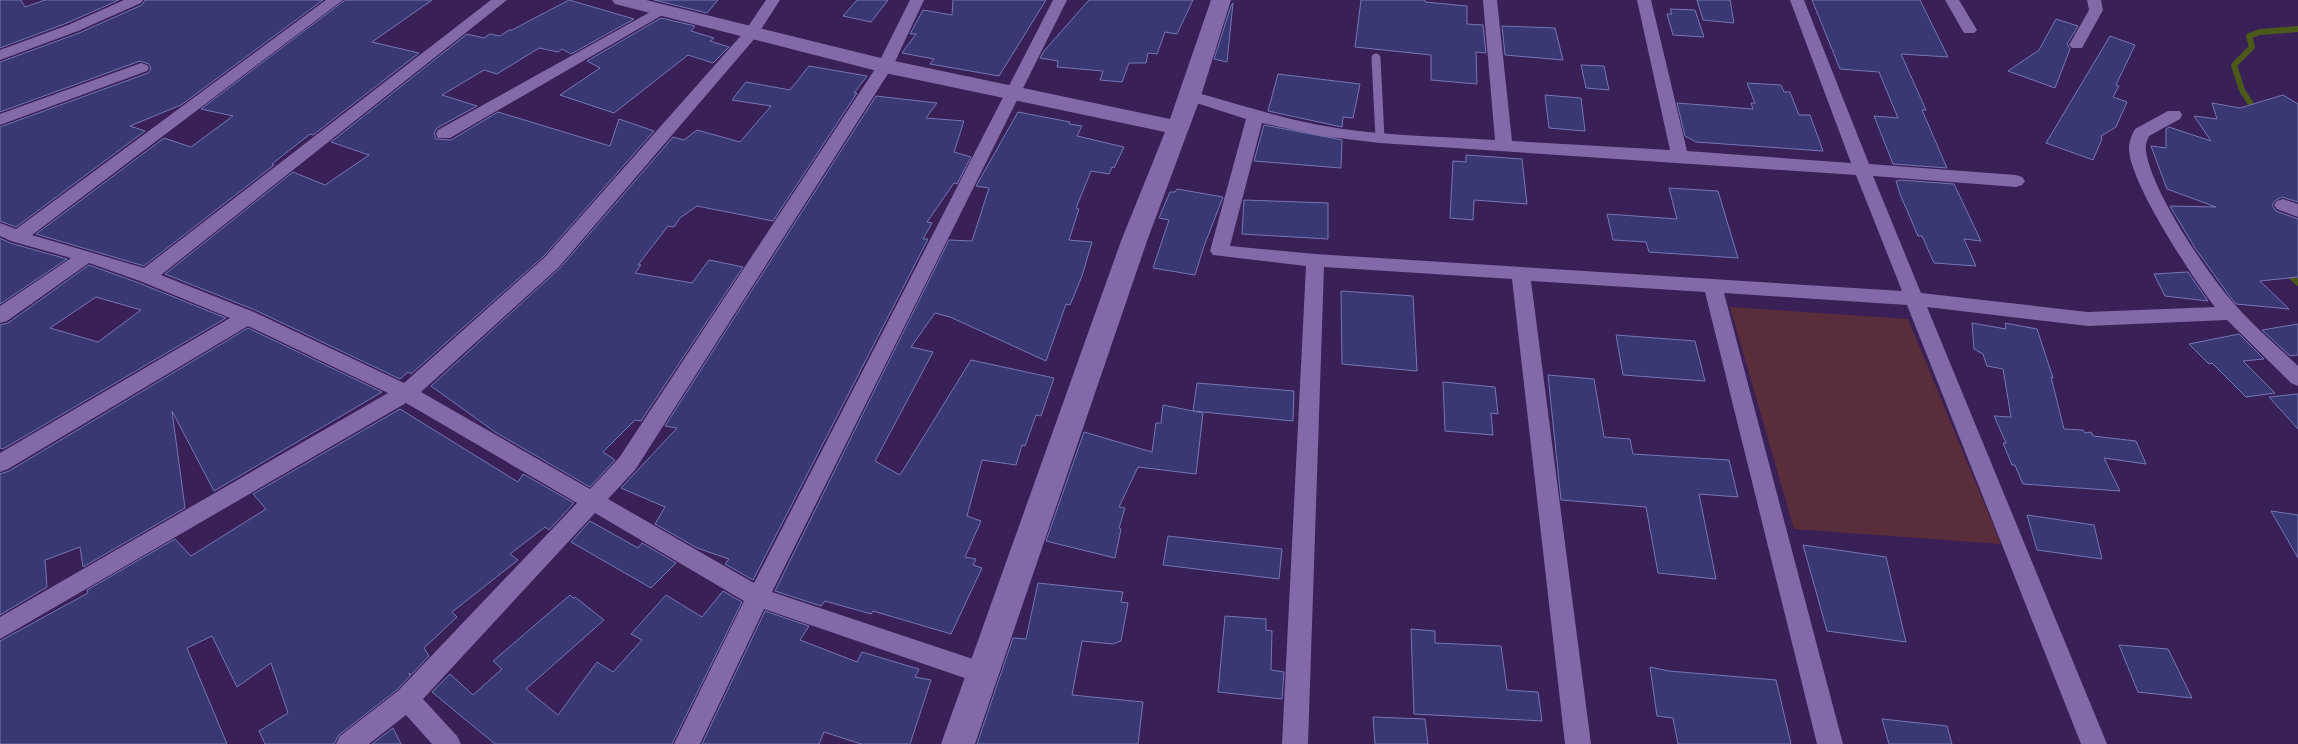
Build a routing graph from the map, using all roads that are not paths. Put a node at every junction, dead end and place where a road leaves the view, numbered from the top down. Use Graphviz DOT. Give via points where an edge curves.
graph roads {
  1 [pos="136,0"];
  2 [pos="336,0"];
  3 [pos="500,0"];
  4 [pos="773,0"];
  5 [pos="917,0"];
  6 [pos="1060,0"];
  7 [pos="1221,0"];
  8 [pos="1490,0"];
  9 [pos="1644,0"];
  10 [pos="1797,0"];
  11 [pos="1952,0"];
  12 [pos="2094,0"];
  13 [pos="628,1"];
  14 [pos="661,10"];
  15 [pos="1969,30"];
  16 [pos="750,34"];
  17 [pos="2077,45"];
  18 [pos="0,54"];
  19 [pos="1376,58"];
  20 [pos="885,66"];
  21 [pos="141,68"];
  22 [pos="1013,95"];
  23 [pos="1190,96"];
  24 [pos="2174,115"];
  25 [pos="1255,116"];
  26 [pos="0,120"];
  27 [pos="1178,128"];
  28 [pos="444,134"];
  29 [pos="1380,138"];
  30 [pos="1504,146"];
  31 [pos="1680,156"];
  32 [pos="1862,169"];
  33 [pos="2016,181"];
  34 [pos="9,233"];
  35 [pos="87,256"];
  36 [pos="1314,260"];
  37 [pos="1521,274"];
  38 [pos="146,276"];
  39 [pos="1713,286"];
  40 [pos="1915,299"];
  41 [pos="2233,313"];
  42 [pos="0,316"];
  43 [pos="247,317"];
  44 [pos="2298,378"];
  45 [pos="406,393"];
  46 [pos="0,463"];
  47 [pos="592,501"];
  48 [pos="758,597"];
  49 [pos="0,629"];
  50 [pos="982,673"];
  51 [pos="407,699"];
  52 [pos="349,744"];
  53 [pos="448,744"];
  54 [pos="687,744"];
  55 [pos="958,744"];
  56 [pos="1296,744"];
  57 [pos="1578,744"];
  58 [pos="1830,744"];
  59 [pos="2094,744"];
  1 -- 18 [label="street" via="74,28"];
  2 -- 34 [label="street"];
  3 -- 38 [label="street"];
  4 -- 16 [label="street"];
  5 -- 20 [label="street"];
  6 -- 22 [label="street"];
  7 -- 23 [label="main road"];
  8 -- 30 [label="street"];
  9 -- 31 [label="street"];
  10 -- 32 [label="street"];
  11 -- 15 [label="street"];
  12 -- 17 [label="street" via="2096,10"];
  13 -- 14 [label="main road"];
  14 -- 16 [label="main road"];
  14 -- 28 [label="street"];
  16 -- 20 [label="main road"];
  16 -- 45 [label="street" via="552,262"];
  19 -- 29 [label="lane"];
  20 -- 22 [label="main road"];
  20 -- 47 [label="street" via="627,464"];
  21 -- 26 [label="street"];
  22 -- 27 [label="main road"];
  22 -- 48 [label="street"];
  23 -- 25 [label="street"];
  23 -- 27 [label="main road"];
  24 -- 41 [label="street" via="2141,133 2137,149 2143,170 2195,266"];
  25 -- 29 [label="street" via="1322,131"];
  25 -- 36 [label="street" via="1219,251"];
  27 -- 50 [label="main road" via="1134,241"];
  29 -- 30 [label="street"];
  30 -- 31 [label="street"];
  31 -- 32 [label="street"];
  32 -- 33 [label="street"];
  32 -- 40 [label="street"];
  34 -- 35 [label="street"];
  35 -- 38 [label="street"];
  35 -- 42 [label="street"];
  36 -- 37 [label="street"];
  36 -- 56 [label="street"];
  37 -- 39 [label="street"];
  37 -- 57 [label="street"];
  38 -- 43 [label="street"];
  39 -- 40 [label="street"];
  39 -- 58 [label="street"];
  40 -- 41 [label="street" via="2088,319"];
  40 -- 59 [label="street"];
  41 -- 44 [label="street"];
  43 -- 45 [label="street"];
  43 -- 46 [label="street"];
  45 -- 47 [label="street"];
  45 -- 49 [label="street"];
  47 -- 48 [label="street"];
  47 -- 51 [label="street"];
  48 -- 50 [label="street"];
  48 -- 54 [label="street"];
  50 -- 55 [label="main road"];
  51 -- 52 [label="street"];
  51 -- 53 [label="street"];
}
